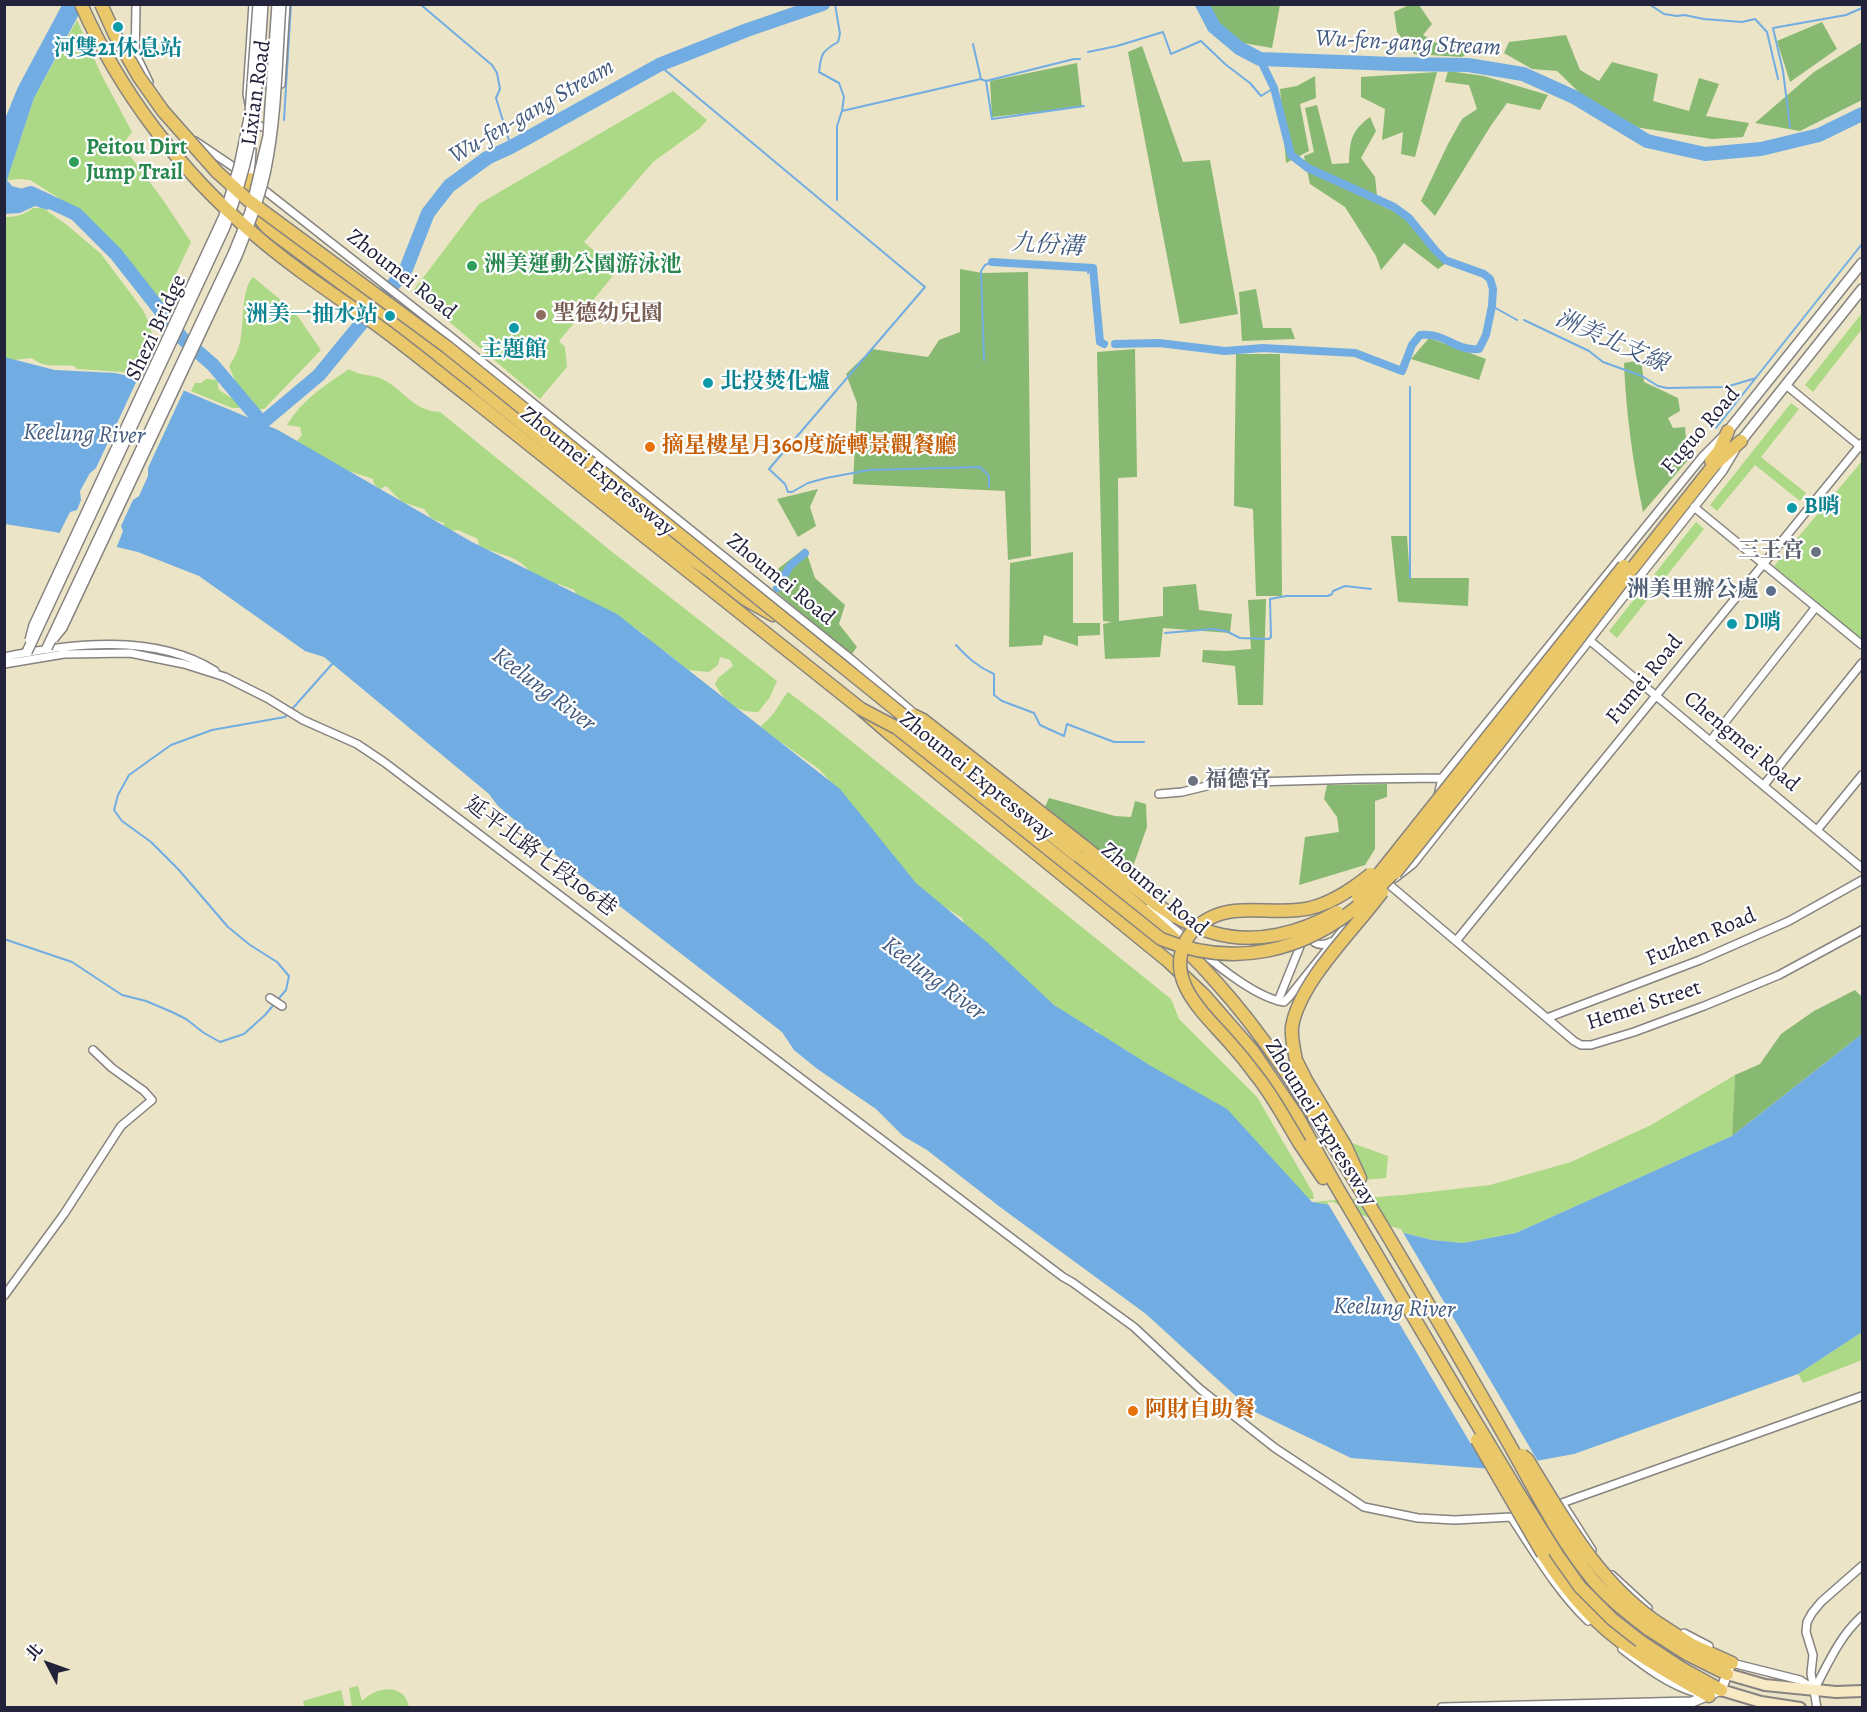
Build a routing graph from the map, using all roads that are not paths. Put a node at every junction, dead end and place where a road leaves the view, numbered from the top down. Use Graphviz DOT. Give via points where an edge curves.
graph roads {
  1 [pos="81,4"];
  2 [pos="101,4"];
  3 [pos="136,4"];
  4 [pos="255,4"];
  5 [pos="263,4"];
  6 [pos="277,4"];
  7 [pos="284,4"];
  8 [pos="253,122"];
  9 [pos="273,127"];
  10 [pos="254,183"];
  11 [pos="1863,263"];
  12 [pos="1863,289"];
  13 [pos="1786,385"];
  14 [pos="1728,431"];
  15 [pos="1741,441"];
  16 [pos="1862,445"];
  17 [pos="1694,507"];
  18 [pos="685,554"];
  19 [pos="1763,564"];
  20 [pos="1627,568"];
  21 [pos="1816,607"];
  22 [pos="1567,622"];
  23 [pos="759,627"];
  24 [pos="798,630"];
  25 [pos="1589,640"];
  26 [pos="1863,645"];
  27 [pos="47,648"];
  28 [pos="27,652"];
  29 [pos="4,657"];
  30 [pos="1863,663"];
  31 [pos="4,664"];
  32 [pos="225,677"];
  33 [pos="879,695"];
  34 [pos="1656,695"];
  35 [pos="861,709"];
  36 [pos="1711,740"];
  37 [pos="1863,775"];
  38 [pos="1442,778"];
  39 [pos="1764,785"];
  40 [pos="1159,794"];
  41 [pos="1817,830"];
  42 [pos="1395,863"];
  43 [pos="1863,868"];
  44 [pos="1375,873"];
  45 [pos="1863,880"];
  46 [pos="1387,883"];
  47 [pos="1308,930"];
  48 [pos="1863,930"];
  49 [pos="1334,941"];
  50 [pos="1456,941"];
  51 [pos="270,998"];
  52 [pos="1278,1001"];
  53 [pos="280,1005"];
  54 [pos="1548,1018"];
  55 [pos="93,1050"];
  56 [pos="1377,1218"];
  57 [pos="1382,1263"];
  58 [pos="4,1296"];
  59 [pos="1863,1396"];
  60 [pos="1562,1503"];
  61 [pos="1511,1517"];
  62 [pos="1863,1566"];
  63 [pos="1863,1616"];
  64 [pos="1636,1646"];
  65 [pos="1729,1669"];
  66 [pos="1721,1690"];
  67 [pos="1814,1690"];
  68 [pos="1863,1691"];
  69 [pos="1709,1696"];
  70 [pos="1442,1707"];
  71 [pos="1800,1707"];
  72 [pos="1816,1707"];
  1 -- 23 [label="highway, Zhoumei Expressway, bridge" via="132,98 182,163 223,206 256,236 534,447"];
  2 -- 24 [label="highway, Zhoumei Expressway, bridge" via="134,69 157,103 225,179 447,347"];
  3 -- 10 [label="street, Zhoumei Road" via="134,49 160,99 198,143"];
  4 -- 8 [label="street, Lixian Road" via="247,94"];
  4 -- 28 [label="street, bridge" via="249,113 223,216 33,625"];
  5 -- 28 [label="street, Shezi Bridge, bridge" via="258,81 238,193"];
  6 -- 27 [label="street, Shezi Bridge, bridge" via="268,136 250,212"];
  7 -- 9 [label="street, Lixian Road" via="279,101"];
  7 -- 27 [label="street, bridge" via="273,138 255,214 63,628"];
  8 -- 9 [label="street"];
  8 -- 10 [label="street, Lixian Road"];
  9 -- 10 [label="street, Lixian Road"];
  10 -- 18 [label="highway" via="261,210 286,243 426,346"];
  10 -- 52 [label="street, Zhoumei Road" via="851,659 1222,969"];
  11 -- 14 [label="street, Fuguo Road"];
  12 -- 13 [label="street, Fuguo Road"];
  13 -- 15 [label="street, Fuguo Road"];
  13 -- 16 [label="street"];
  14 -- 20 [label="highway" via="1719,451"];
  14 -- 22 [label="street, Fuguo Road" via="1703,456"];
  15 -- 17 [label="street, Fuguo Road"];
  15 -- 20 [label="highway" via="1714,465"];
  16 -- 19 [label="street, Fumei Road"];
  17 -- 19 [label="street"];
  17 -- 25 [label="street, Fuguo Road"];
  18 -- 23 [label="highway"];
  18 -- 24 [label="highway, bridge" via="745,599"];
  19 -- 21 [label="street"];
  19 -- 34 [label="street, Fumei Road"];
  20 -- 42 [label="highway, bridge"];
  21 -- 26 [label="street"];
  21 -- 36 [label="street"];
  22 -- 25 [label="street, Chengmei Road"];
  22 -- 38 [label="street"];
  23 -- 35 [label="highway, Zhoumei Expressway"];
  24 -- 33 [label="highway, Zhoumei Expressway, bridge"];
  25 -- 34 [label="street, Chengmei Road"];
  25 -- 46 [label="street" via="1413,864"];
  27 -- 28 [label="street"];
  27 -- 32 [label="street" via="117,645 166,651 197,661"];
  28 -- 29 [label="street"];
  30 -- 39 [label="street"];
  31 -- 32 [label="street, 延平北路七段106巷" via="64,654 130,653"];
  32 -- 61 [label="street, 延平北路七段106巷" via="303,720 357,744 384,762 1134,1327 1200,1389 1275,1448 1364,1507 1435,1520"];
  33 -- 42 [label="highway, bridge" via="922,720 1157,905 1215,933 1238,937 1283,934 1318,923 1356,898"];
  33 -- 56 [label="highway, Zhoumei Expressway, bridge" via="1107,880 1175,938 1217,982 1281,1063"];
  34 -- 36 [label="street, Chengmei Road"];
  34 -- 50 [label="street, Fumei Road"];
  35 -- 42 [label="highway, bridge" via="897,728 1161,939 1195,951 1244,954 1290,946 1326,928 1363,902"];
  35 -- 57 [label="highway, Zhoumei Expressway, bridge" via="1138,936 1204,995 1252,1050 1297,1116"];
  36 -- 39 [label="street, Chengmei Road"];
  37 -- 41 [label="street"];
  38 -- 40 [label="street" via="1219,783"];
  38 -- 44 [label="street" via="1431,813 1421,829"];
  39 -- 41 [label="street, Chengmei Road"];
  41 -- 43 [label="street, Chengmei Road"];
  42 -- 56 [label="highway, bridge" via="1371,907 1309,986 1292,1029 1296,1060 1346,1145"];
  42 -- 57 [label="highway, bridge" via="1314,908 1232,911 1204,921 1185,942 1180,967 1192,1000 1258,1077"];
  44 -- 46 [label="street, Hemei Street"];
  44 -- 47 [label="street" via="1327,899"];
  45 -- 54 [label="street, Fuzhen Road" via="1789,921 1730,947"];
  46 -- 49 [label="street" via="1371,896"];
  46 -- 50 [label="street, Hemei Street"];
  47 -- 49 [label="street" via="1316,944"];
  47 -- 52 [label="street"];
  48 -- 54 [label="street, Hemei Street" via="1779,975 1592,1045 1574,1041"];
  49 -- 52 [label="street" via="1289,998"];
  50 -- 54 [label="street, Hemei Street"];
  51 -- 53 [label="street"];
  55 -- 58 [label="street" via="152,1100 121,1126"];
  56 -- 65 [label="highway, Zhoumei Expressway, bridge" via="1508,1442 1527,1459 1593,1563 1652,1625"];
  57 -- 64 [label="highway, Zhoumei Expressway, bridge" via="1558,1556 1580,1587"];
  59 -- 60 [label="street, 延平北路七段106巷"];
  60 -- 61 [label="street, 延平北路七段106巷"];
  60 -- 65 [label="street" via="1596,1556 1633,1596 1679,1631 1721,1652"];
  61 -- 69 [label="street" via="1570,1603 1600,1632 1653,1672 1686,1690"];
  62 -- 67 [label="street" via="1821,1602 1807,1622"];
  63 -- 67 [label="street" via="1839,1642"];
  64 -- 66 [label="highway, Zhoumei Expressway"];
  64 -- 69 [label="highway" via="1660,1668"];
  65 -- 66 [label="street"];
  65 -- 67 [label="main road" via="1765,1685"];
  66 -- 69 [label="street"];
  66 -- 71 [label="main road" via="1761,1702"];
  67 -- 68 [label="main road"];
  67 -- 72 [label="street"];
  69 -- 70 [label="street" via="1692,1702"];
}
